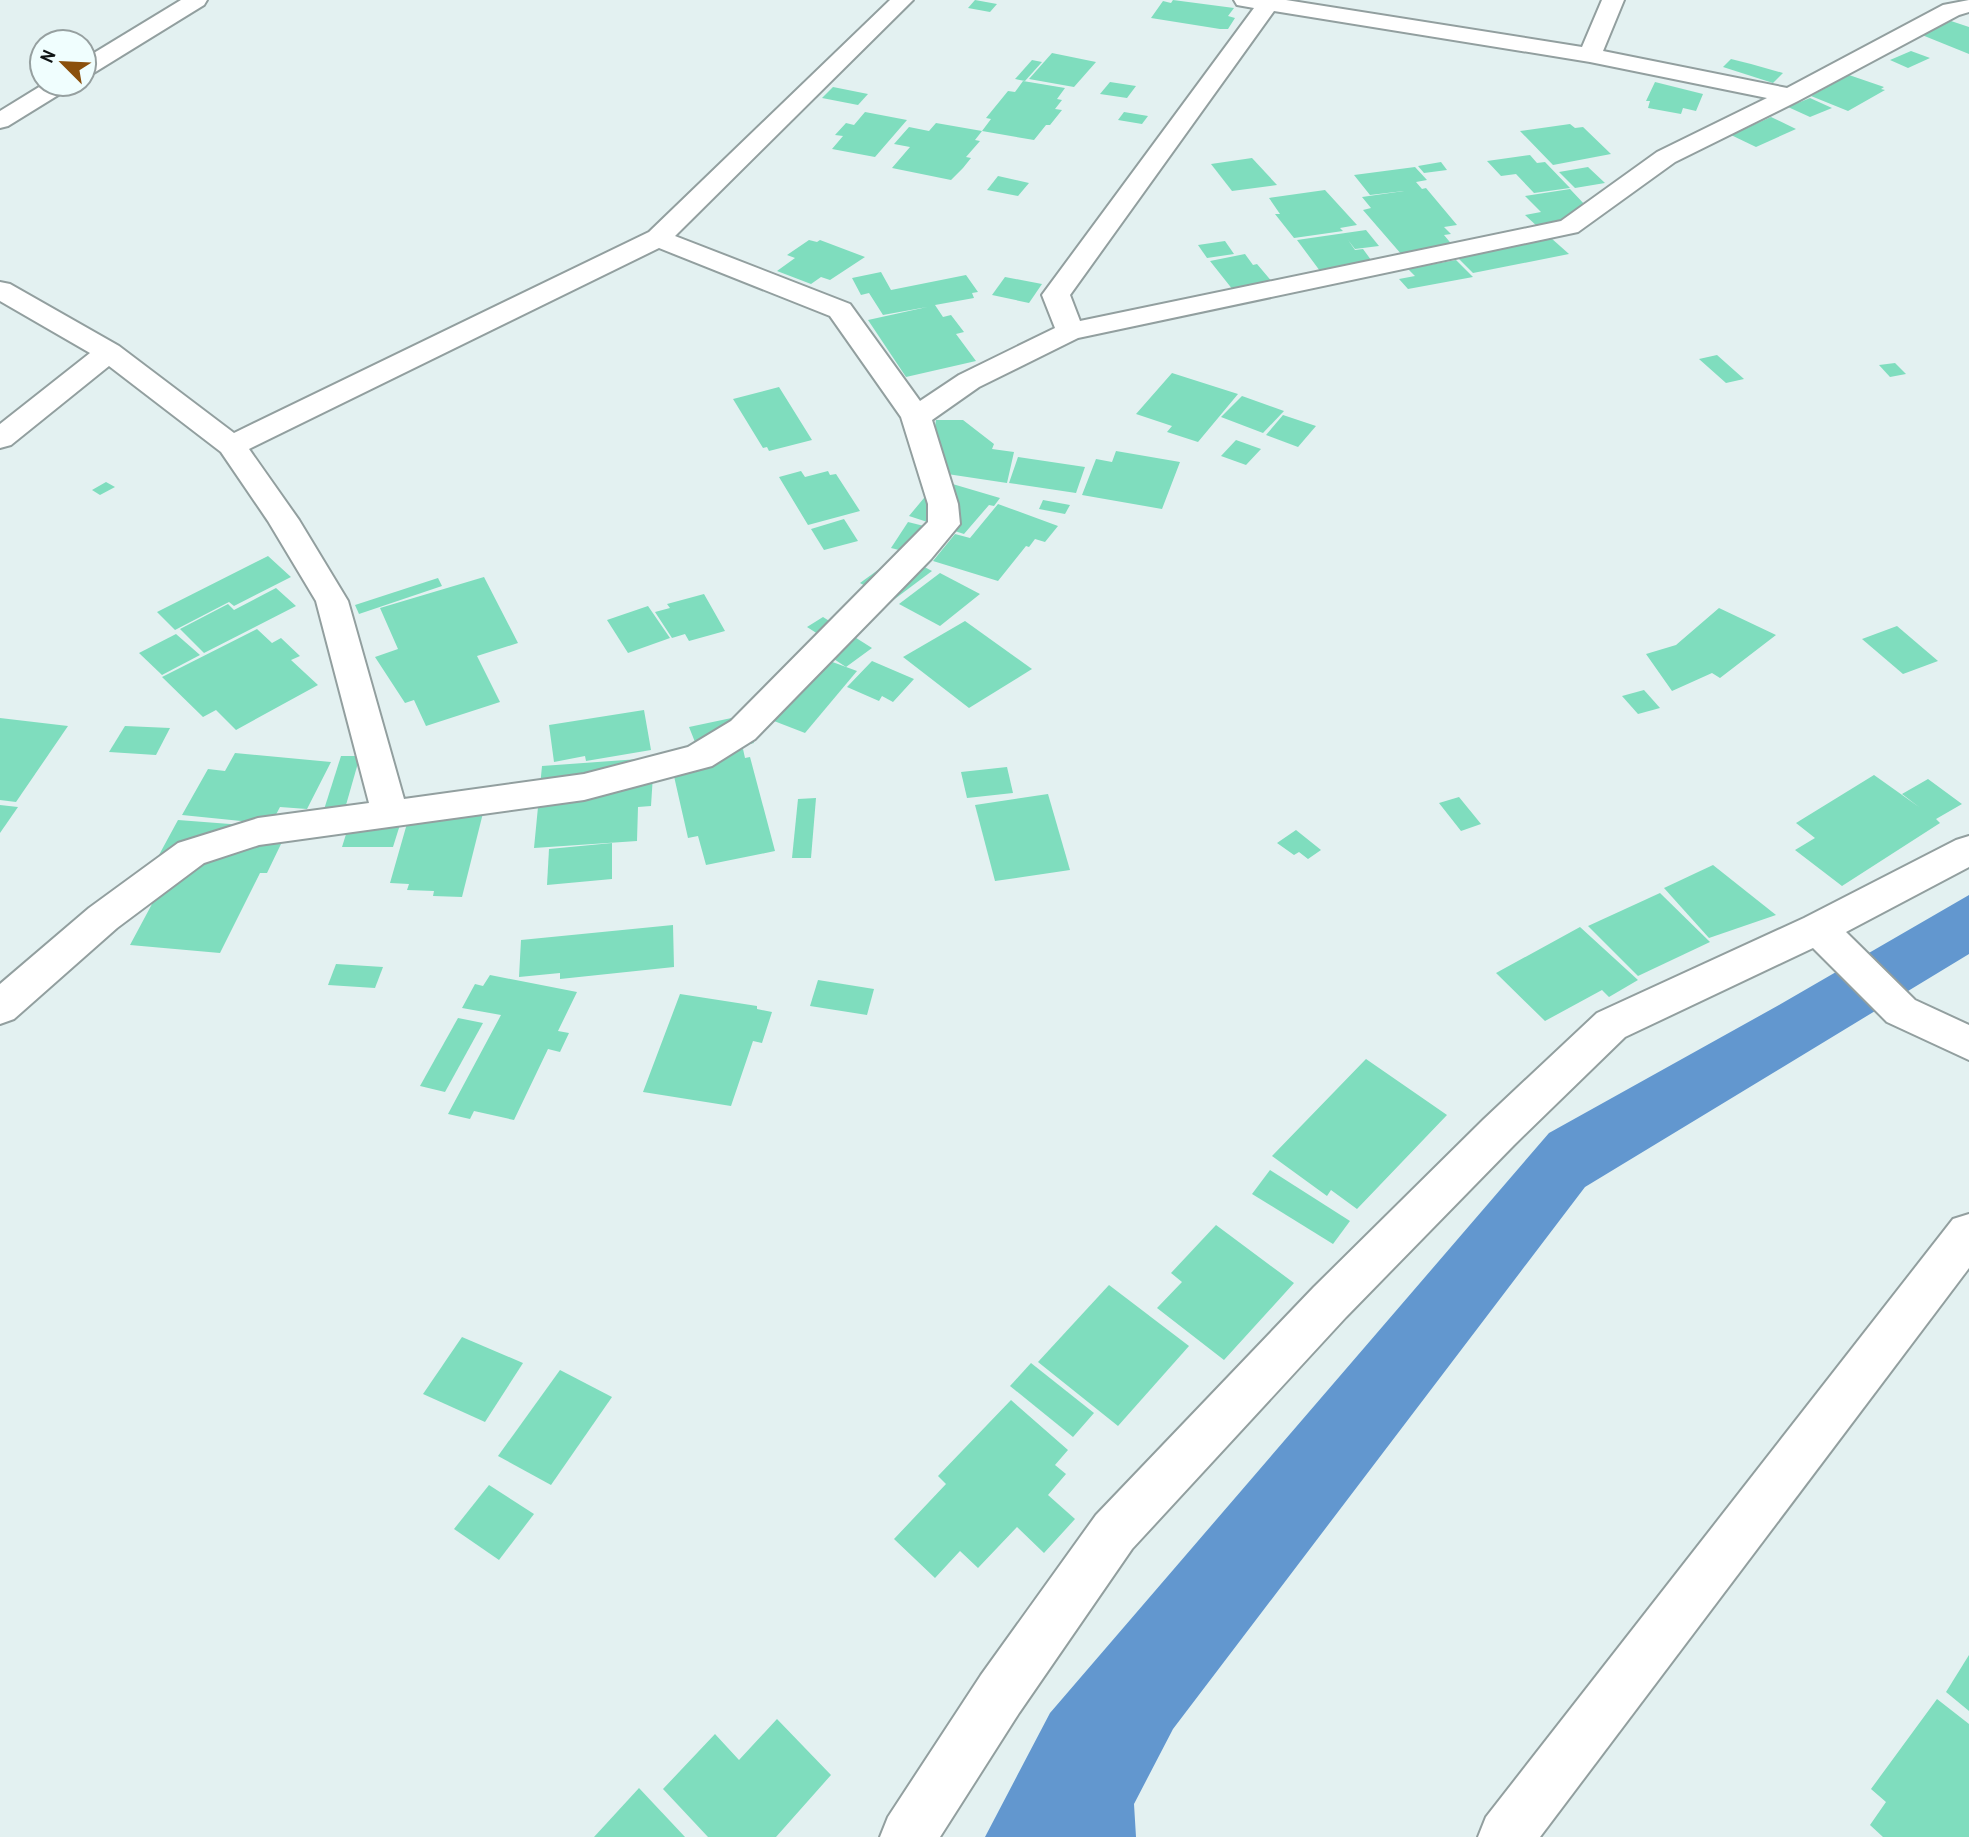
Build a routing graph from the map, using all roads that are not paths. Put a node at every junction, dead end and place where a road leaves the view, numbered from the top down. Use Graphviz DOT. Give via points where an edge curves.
graph roads {
  1 [pos="196,0"];
  2 [pos="902,0"];
  3 [pos="1613,0"];
  4 [pos="1256,2"];
  5 [pos="1969,5"];
  6 [pos="1590,55"];
  7 [pos="98,60"];
  8 [pos="1790,96"];
  9 [pos="37,98"];
  10 [pos="0,121"];
  11 [pos="658,238"];
  12 [pos="0,290"];
  13 [pos="1070,331"];
  14 [pos="109,352"];
  15 [pos="916,417"];
  16 [pos="0,439"];
  17 [pos="232,446"];
  18 [pos="390,814"];
  19 [pos="1969,850"];
  20 [pos="1818,929"];
  21 [pos="0,1008"];
  22 [pos="1969,1043"];
  23 [pos="1969,1233"];
  24 [pos="908,1837"];
  25 [pos="1506,1837"];
  1 -- 7 [label="street"];
  2 -- 11 [label="street"];
  3 -- 6 [label="street"];
  4 -- 6 [label="street"];
  4 -- 13 [label="street" via="1056,295"];
  5 -- 8 [label="street" via="1951,10"];
  6 -- 8 [label="street"];
  8 -- 13 [label="street" via="1666,157 1569,227"];
  9 -- 10 [label="street"];
  11 -- 15 [label="street" via="840,310"];
  11 -- 17 [label="street"];
  12 -- 14 [label="street"];
  13 -- 15 [label="street" via="969,381"];
  14 -- 16 [label="street"];
  14 -- 17 [label="street"];
  15 -- 18 [label="street" via="943,504 944,524 743,730 699,757 584,787"];
  17 -- 18 [label="street" via="332,601"];
  18 -- 21 [label="street" via="258,832 191,853 103,918"];
  19 -- 20 [label="street"];
  20 -- 22 [label="street" via="1900,1011"];
  20 -- 24 [label="street" via="1611,1026 1499,1132 1330,1302 1114,1532 1000,1694"];
  23 -- 25 [label="street"];
}
